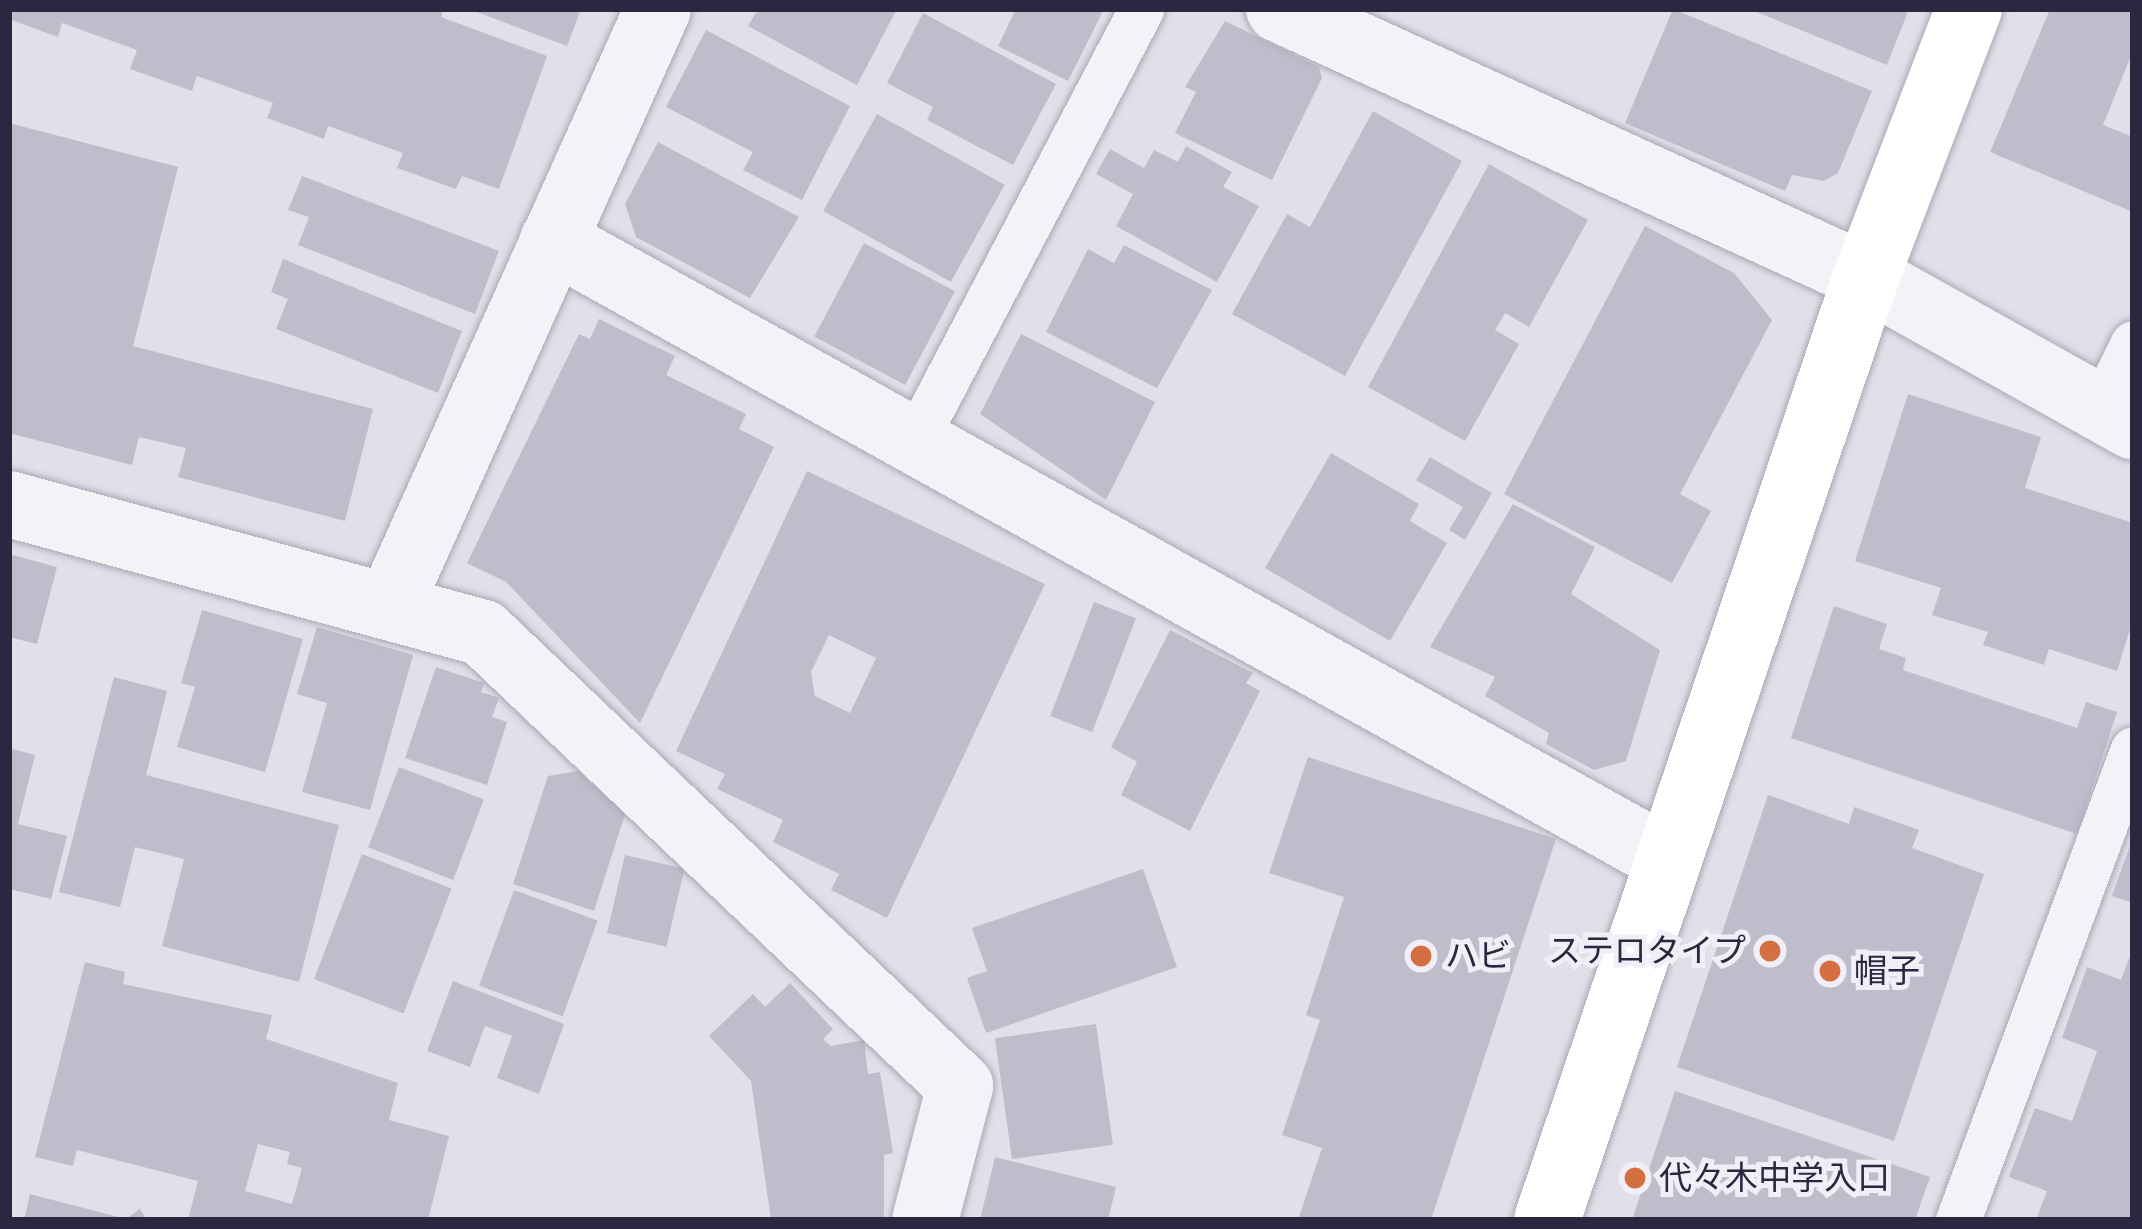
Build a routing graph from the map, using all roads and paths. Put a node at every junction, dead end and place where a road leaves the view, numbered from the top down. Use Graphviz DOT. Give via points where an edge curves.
graph roads {
  1 [pos="658,9"];
  2 [pos="1141,9"];
  3 [pos="1279,9"];
  4 [pos="1969,9"];
  5 [pos="553,241"];
  6 [pos="1866,277"];
  7 [pos="2133,343"];
  8 [pos="2117,417"];
  9 [pos="914,442"];
  10 [pos="9,504"];
  11 [pos="391,605"];
  12 [pos="2133,749"];
  13 [pos="1667,860"];
  14 [pos="925,1220"];
  15 [pos="1547,1220"];
  16 [pos="1958,1220"];
  1 -- 5 [label="street"];
  2 -- 9 [label="lane"];
  3 -- 6 [label="street"];
  4 -- 6 [label="street"];
  5 -- 9 [label="street"];
  5 -- 11 [label="street"];
  6 -- 8 [label="street"];
  6 -- 13 [label="street"];
  7 -- 8 [label="lane"];
  9 -- 13 [label="street"];
  10 -- 11 [label="street"];
  11 -- 14 [label="street" via="483,633 960,1086"];
  12 -- 16 [label="lane"];
  13 -- 15 [label="street"];
}
